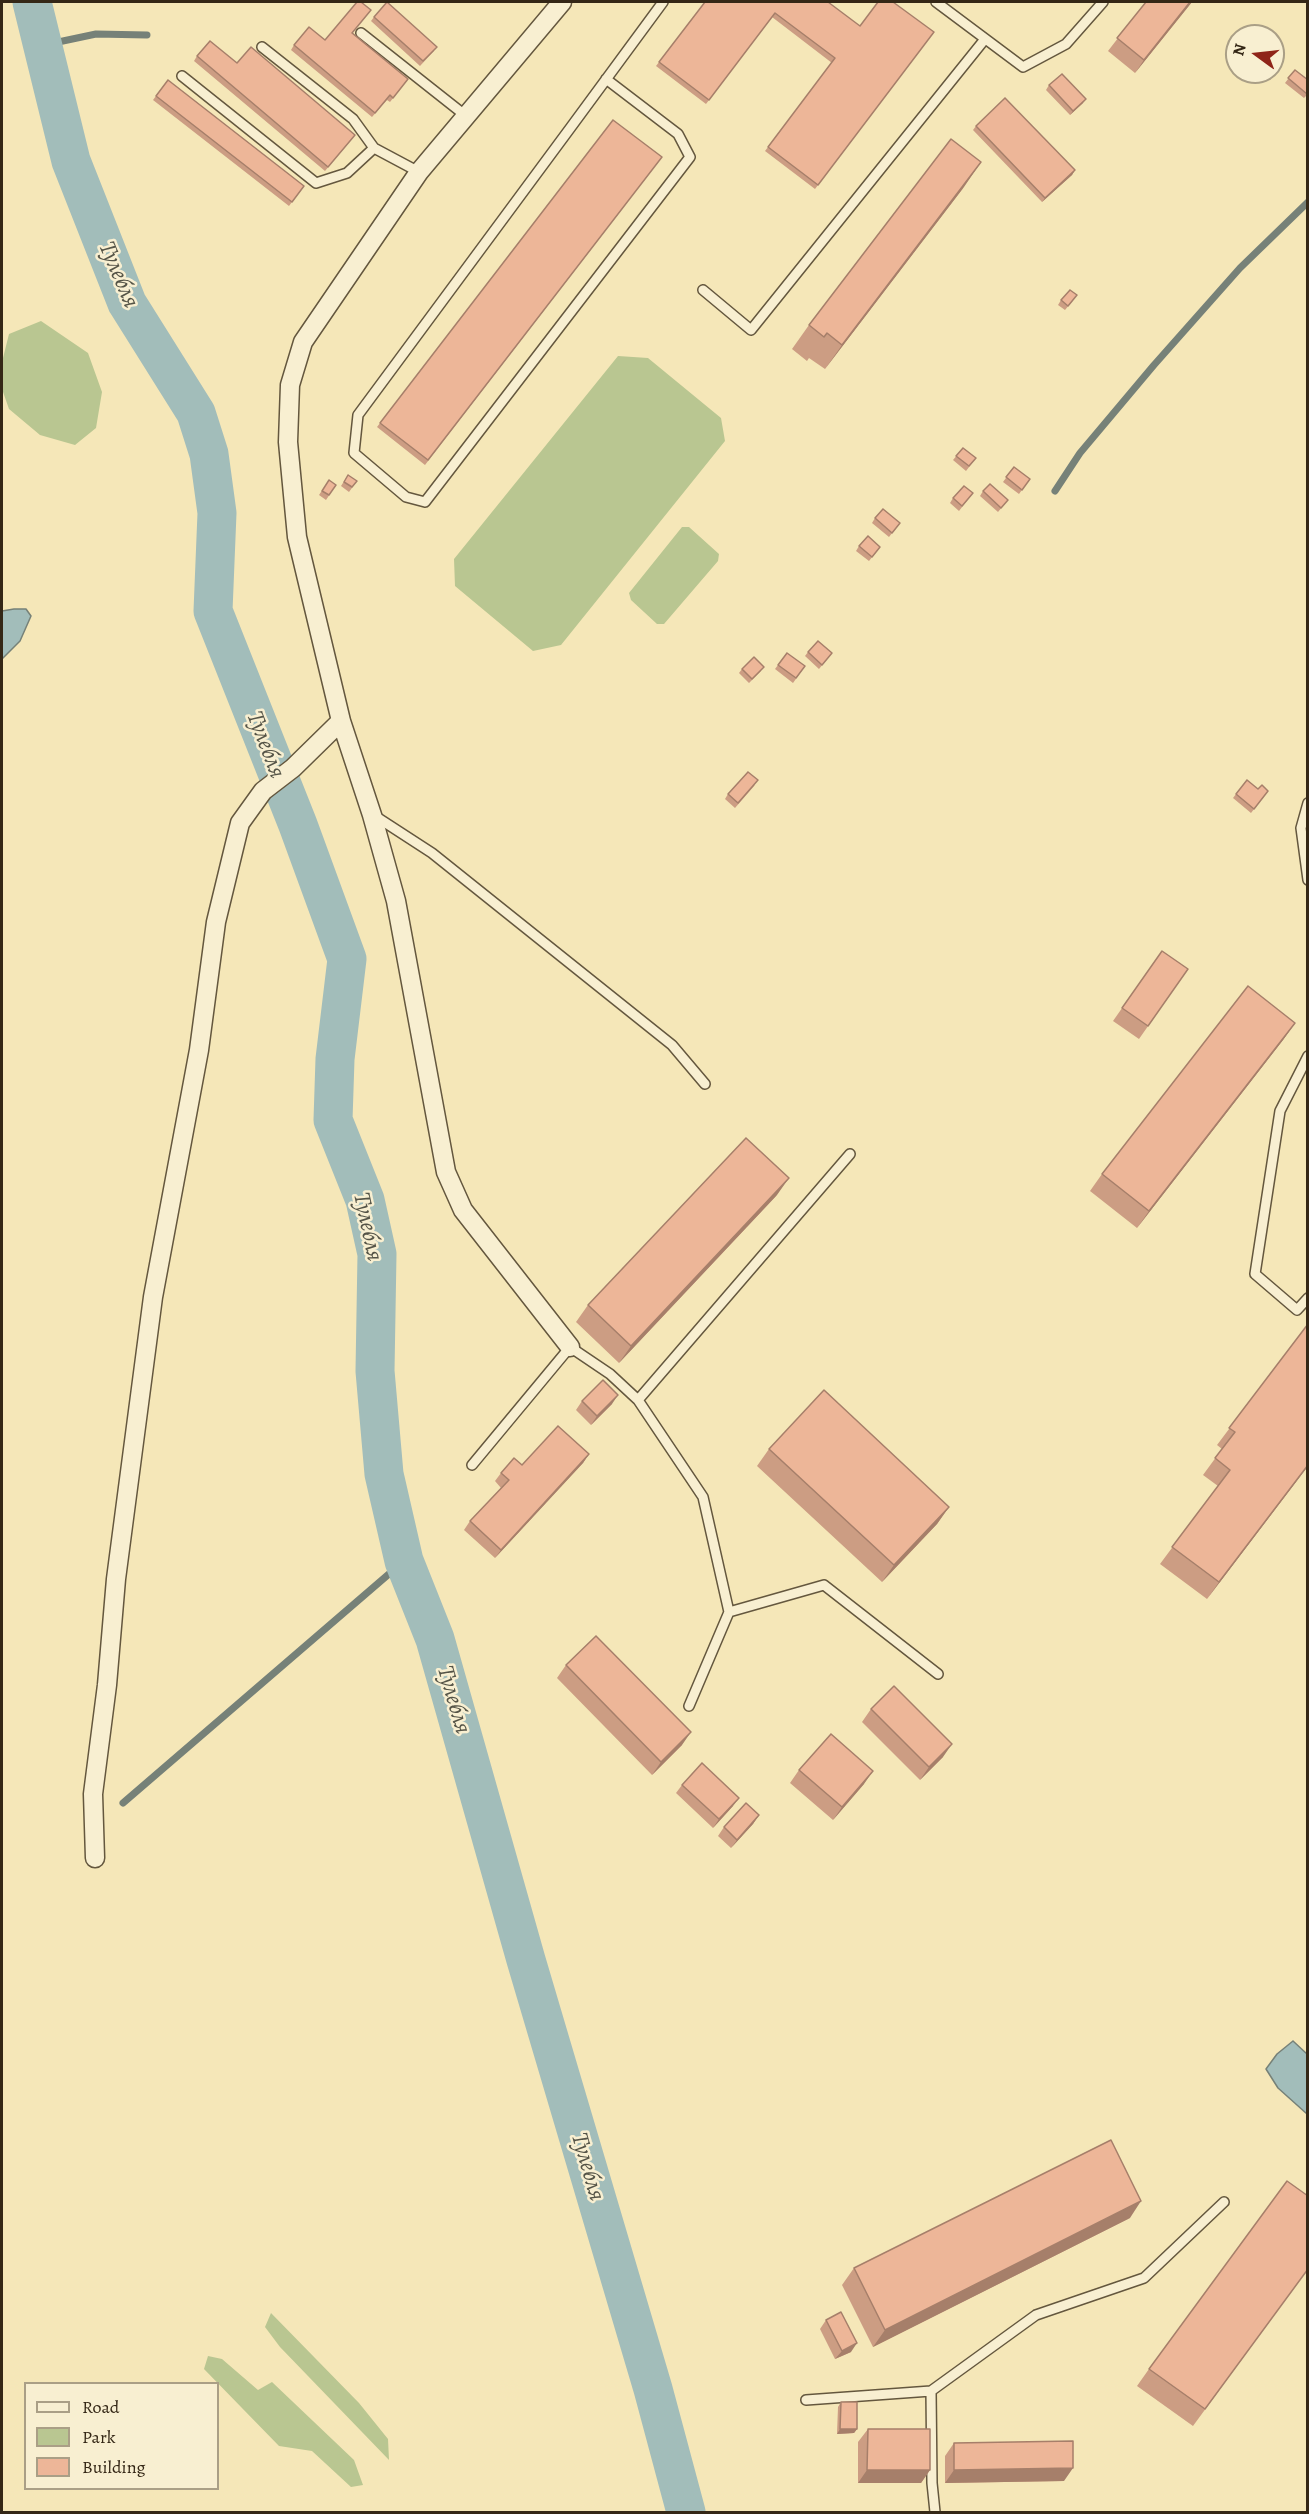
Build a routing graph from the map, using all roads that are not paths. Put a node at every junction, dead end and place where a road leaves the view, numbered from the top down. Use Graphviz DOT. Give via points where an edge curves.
graph roads {
  1 [pos="562,2"];
  2 [pos="663,2"];
  3 [pos="936,2"];
  4 [pos="1103,2"];
  5 [pos="361,33"];
  6 [pos="985,39"];
  7 [pos="262,47"];
  8 [pos="182,76"];
  9 [pos="606,79"];
  10 [pos="466,116"];
  11 [pos="374,148"];
  12 [pos="419,171"];
  13 [pos="703,290"];
  14 [pos="341,721"];
  15 [pos="1308,803"];
  16 [pos="372,815"];
  17 [pos="1308,880"];
  18 [pos="1308,1056"];
  19 [pos="705,1084"];
  20 [pos="850,1154"];
  21 [pos="1308,1298"];
  22 [pos="570,1347"];
  23 [pos="638,1400"];
  24 [pos="472,1465"];
  25 [pos="729,1612"];
  26 [pos="938,1674"];
  27 [pos="689,1706"];
  28 [pos="94,1858"];
  29 [pos="1224,2202"];
  30 [pos="931,2391"];
  31 [pos="806,2400"];
  32 [pos="935,2512"];
  1 -- 10 [label="street"];
  2 -- 9 [label="lane"];
  3 -- 6 [label="lane"];
  4 -- 6 [label="lane" via="1066,44 1023,67"];
  5 -- 10 [label="lane"];
  6 -- 13 [label="lane" via="751,330"];
  7 -- 11 [label="lane" via="353,119"];
  8 -- 11 [label="lane" via="316,183 347,173"];
  9 -- 9 [label="lane" via="678,134 690,157 425,502 406,497 354,453 358,415"];
  10 -- 12 [label="street"];
  11 -- 12 [label="lane"];
  12 -- 14 [label="street" via="303,342 290,386 288,442 297,537"];
  14 -- 16 [label="street"];
  14 -- 28 [label="street" via="263,791 240,822 216,922 199,1050 153,1298 116,1579 93,1794"];
  15 -- 17 [label="lane" via="1301,828"];
  16 -- 19 [label="lane" via="432,853 672,1045"];
  16 -- 22 [label="street" via="396,901 446,1172 463,1210"];
  18 -- 21 [label="lane" via="1280,1111 1256,1274 1297,1310"];
  20 -- 23 [label="lane"];
  22 -- 23 [label="lane" via="610,1374"];
  22 -- 24 [label="lane"];
  23 -- 25 [label="lane" via="703,1497"];
  25 -- 26 [label="lane" via="824,1585"];
  25 -- 27 [label="lane"];
  29 -- 30 [label="lane" via="1144,2278 1036,2315"];
  30 -- 31 [label="lane"];
  30 -- 32 [label="lane"];
}
